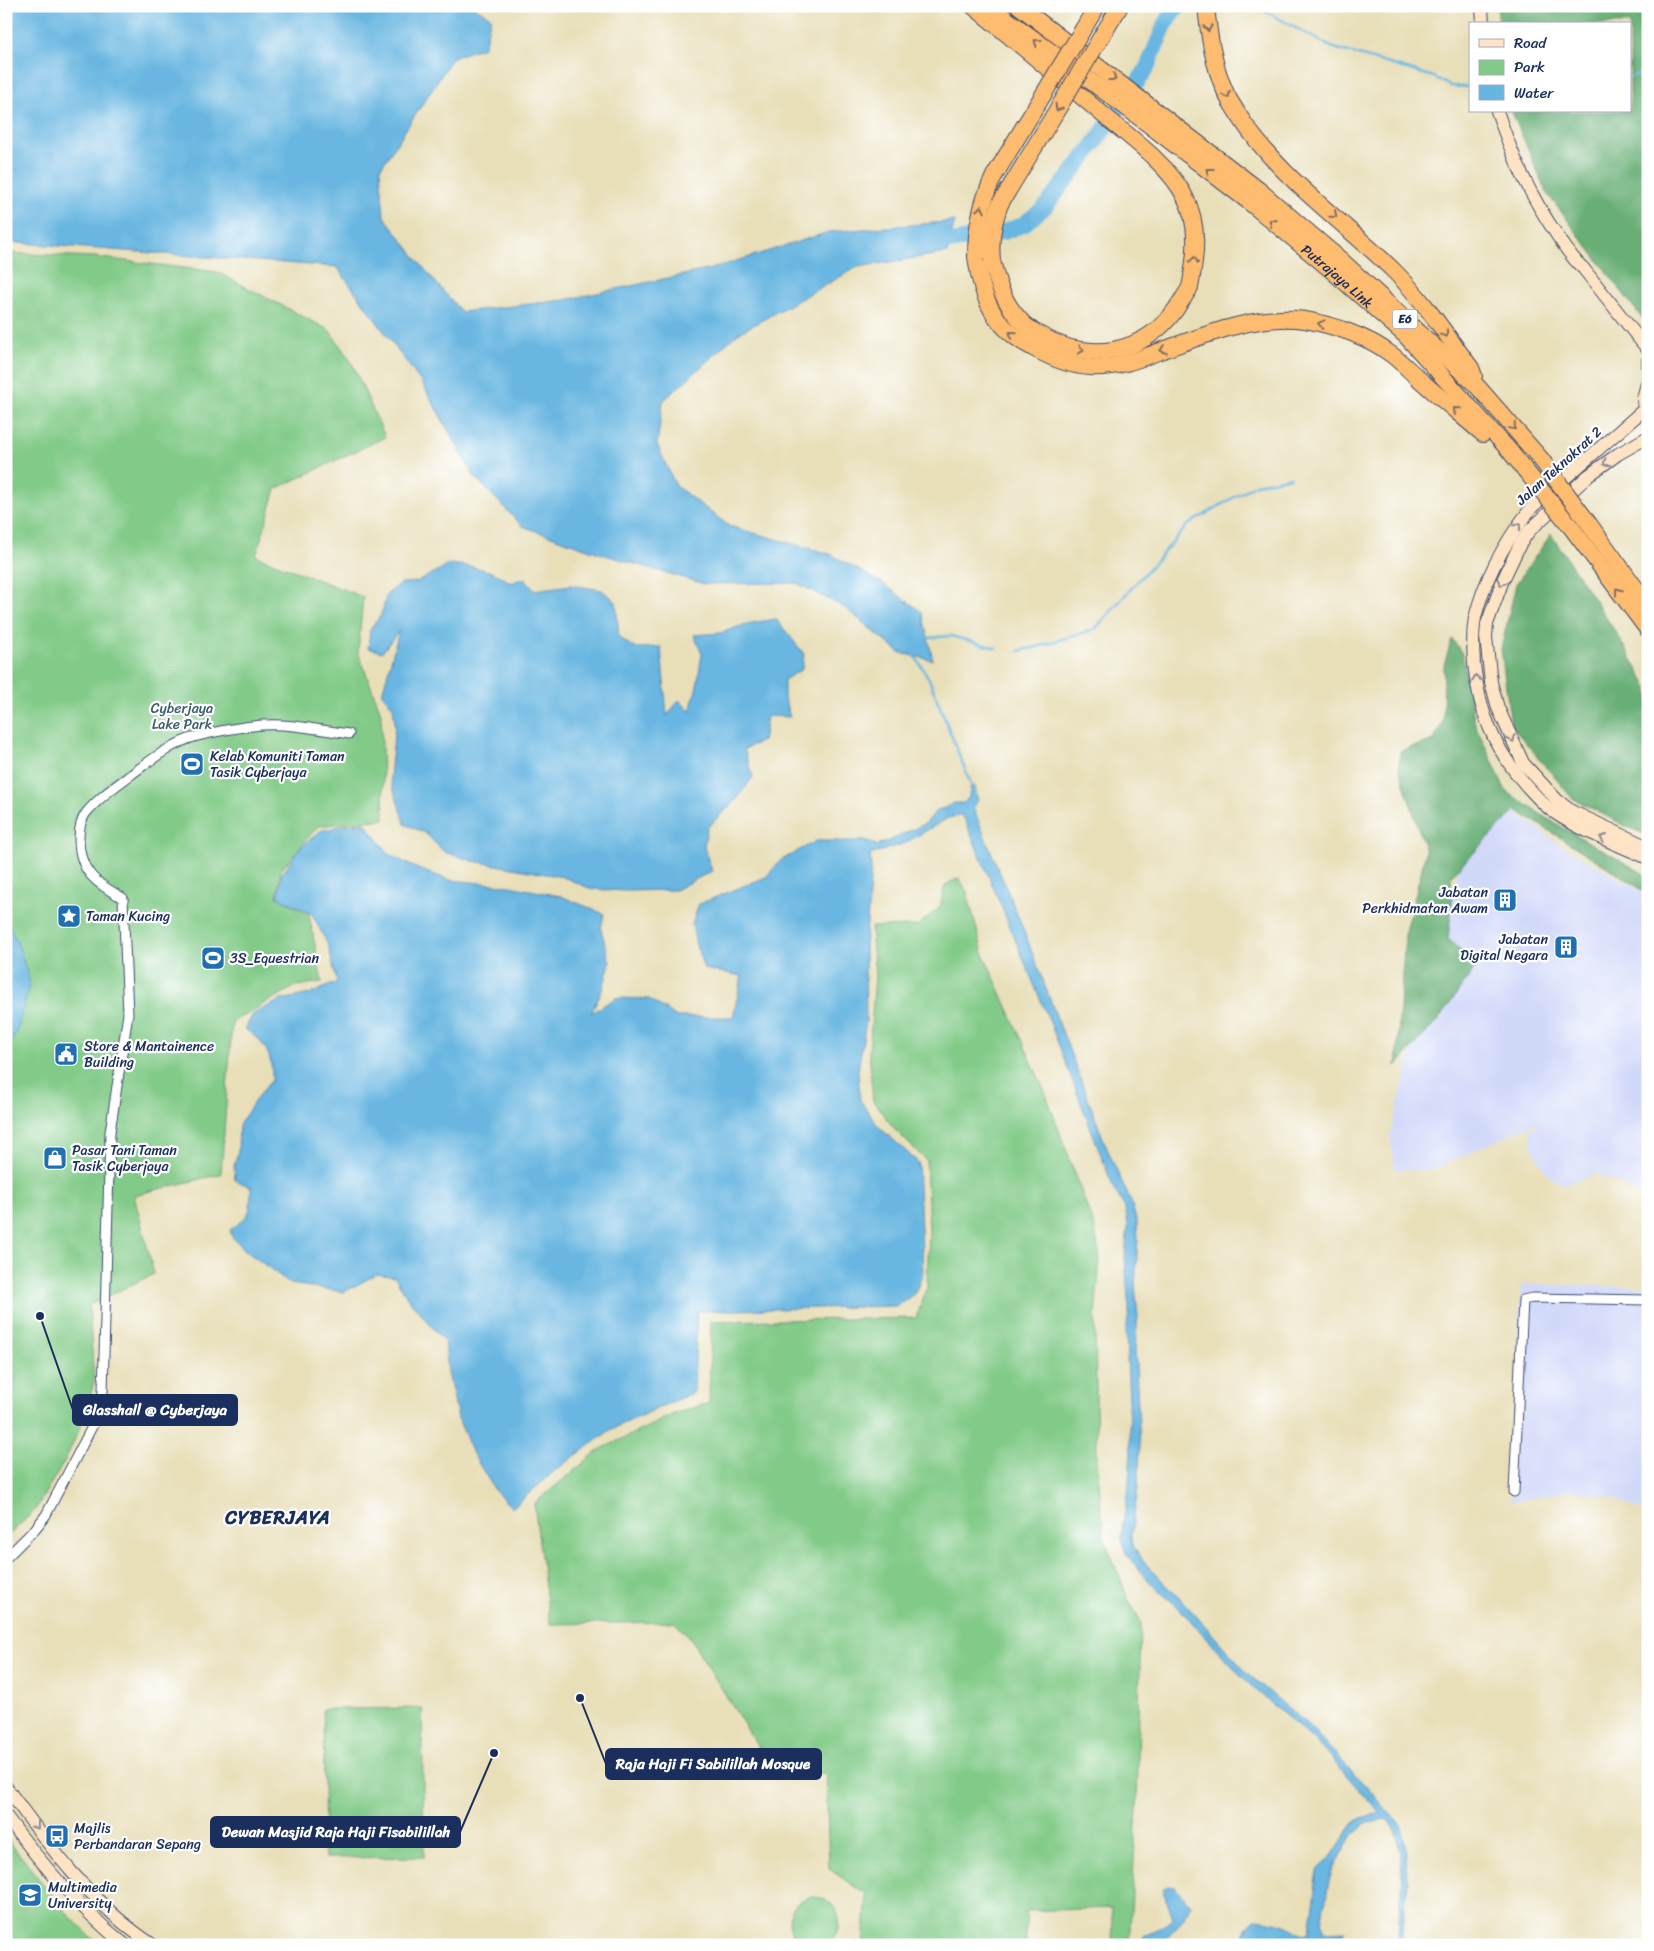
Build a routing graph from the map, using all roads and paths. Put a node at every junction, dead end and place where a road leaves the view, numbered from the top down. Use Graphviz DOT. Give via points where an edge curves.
graph roads {
  1 [pos="973,6"];
  2 [pos="989,6"];
  3 [pos="1019,6"];
  4 [pos="1097,6"];
  5 [pos="1120,6"];
  6 [pos="1206,6"];
  7 [pos="1482,6"];
  8 [pos="1483,22"];
  9 [pos="1497,112"];
  10 [pos="1254,196"];
  11 [pos="984,259"];
  12 [pos="1575,261"];
  13 [pos="1648,350"];
  14 [pos="1648,360"];
  15 [pos="1648,378"];
  16 [pos="1478,386"];
  17 [pos="1646,408"];
  18 [pos="1648,437"];
  19 [pos="1508,449"];
  20 [pos="1648,605"];
  21 [pos="1648,630"];
  22 [pos="348,734"];
  23 [pos="1648,847"];
  24 [pos="1648,858"];
  25 [pos="1648,1300"];
  26 [pos="1514,1492"];
  27 [pos="6,1558"];
  28 [pos="6,1788"];
  29 [pos="6,1816"];
  30 [pos="126,1945"];
  31 [pos="153,1945"];
  11 -- 1 [label="highway, one-way, bridge" via="1003,296 1022,322 1053,342 1070,348 1110,350 1130,346 1150,336 1167,321 1190,288 1196,245 1194,224 1184,194 1163,167"];
  10 -- 2 [label="highway, Putrajaya Link / E6, one-way, bridge" via="1131,111"];
  3 -- 10 [label="highway, Putrajaya Link / E6, one-way, bridge"];
  11 -- 4 [label="highway, one-way, bridge" via="976,232 986,192"];
  5 -- 11 [label="highway, one-way, bridge" via="1000,204"];
  6 -- 16 [label="highway, one-way" via="1210,49 1225,92 1251,134 1292,179 1397,274 1471,368"];
  7 -- 8 [label="main road"];
  9 -- 12 [label="main road" via="1512,156 1530,192"];
  10 -- 16 [label="highway, Putrajaya Link / E6" via="1341,260"];
  19 -- 10 [label="highway, Putrajaya Link / E6, one-way" via="1404,335"];
  19 -- 11 [label="highway, one-way" via="1494,443 1392,354 1364,339 1304,320 1268,320 1239,325 1112,366 1090,367 1050,358 1011,335 998,320 980,281"];
  12 -- 13 [label="main road"];
  12 -- 14 [label="main road" via="1578,271"];
  14 -- 15 [label="main road"];
  15 -- 17 [label="main road" via="1643,398"];
  16 -- 20 [label="highway, Putrajaya Link / E6, one-way, bridge" via="1540,458"];
  24 -- 17 [label="main road, Jalan Teknokrat 2, one-way" via="1584,830 1554,812 1510,766 1486,722 1476,684 1473,649 1475,619 1489,577 1516,527 1532,507"];
  18 -- 23 [label="main road, Jalan Teknokrat 2, one-way" via="1588,476 1529,531 1503,580 1487,624 1486,637 1491,682 1498,708 1523,763 1571,811"];
  21 -- 19 [label="highway, Putrajaya Link / E6, one-way, bridge"];
  22 -- 27 [label="street" via="263,725 183,741 152,759 105,795 86,814 78,831 78,853 89,874 122,898 128,1014 110,1132 103,1392 96,1419 46,1515"];
  25 -- 26 [label="street" via="1523,1300"];
  28 -- 31 [label="main road, one-way" via="67,1866 113,1913"];
  29 -- 30 [label="main road" via="63,1887"];
}
